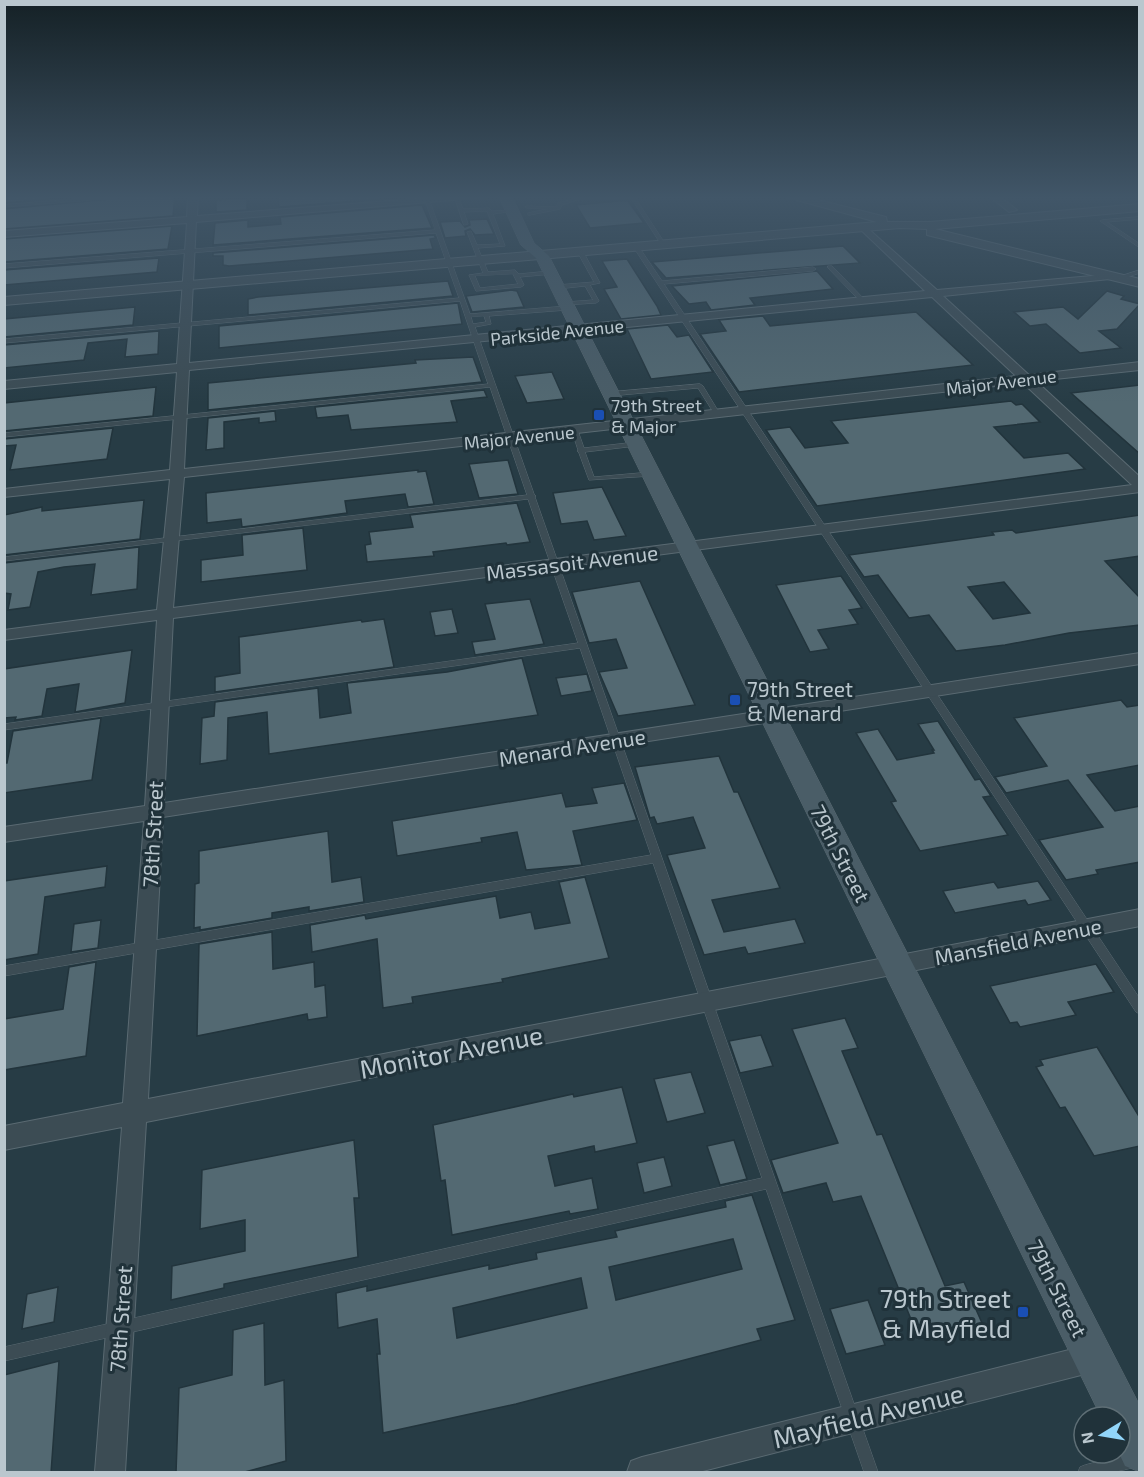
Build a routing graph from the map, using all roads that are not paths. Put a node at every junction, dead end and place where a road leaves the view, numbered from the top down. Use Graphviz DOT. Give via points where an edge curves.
graph roads {
  1 [pos="451,264"];
  2 [pos="188,265"];
  3 [pos="440,265"];
  4 [pos="461,265"];
  5 [pos="495,265"];
  6 [pos="546,265"];
  7 [pos="587,265"];
  8 [pos="648,265"];
  9 [pos="903,265"];
  10 [pos="1065,265"];
  11 [pos="484,267"];
  12 [pos="830,267"];
  13 [pos="813,269"];
  14 [pos="1140,271"];
  15 [pos="550,273"];
  16 [pos="517,276"];
  17 [pos="1114,277"];
  18 [pos="660,283"];
  19 [pos="1140,283"];
  20 [pos="587,284"];
  21 [pos="186,286"];
  22 [pos="557,287"];
  23 [pos="934,294"];
  24 [pos="463,299"];
  25 [pos="4,301"];
  26 [pos="863,301"];
  27 [pos="566,306"];
  28 [pos="486,315"];
  29 [pos="684,319"];
  30 [pos="471,321"];
  31 [pos="184,325"];
  32 [pos="579,330"];
  33 [pos="477,340"];
  34 [pos="4,341"];
  35 [pos="1140,366"];
  36 [pos="182,368"];
  37 [pos="1024,379"];
  38 [pos="4,385"];
  39 [pos="493,385"];
  40 [pos="610,393"];
  41 [pos="745,411"];
  42 [pos="717,414"];
  43 [pos="180,417"];
  44 [pos="626,425"];
  45 [pos="575,430"];
  46 [pos="4,435"];
  47 [pos="511,438"];
  48 [pos="636,444"];
  49 [pos="580,451"];
  50 [pos="177,474"];
  51 [pos="651,474"];
  52 [pos="1140,486"];
  53 [pos="4,493"];
  54 [pos="532,496"];
  55 [pos="823,530"];
  56 [pos="172,539"];
  57 [pos="687,548"];
  58 [pos="4,559"];
  59 [pos="555,564"];
  60 [pos="165,614"];
  61 [pos="4,635"];
  62 [pos="584,645"];
  63 [pos="1140,658"];
  64 [pos="930,692"];
  65 [pos="160,705"];
  66 [pos="772,717"];
  67 [pos="4,727"];
  68 [pos="616,741"];
  69 [pos="153,812"];
  70 [pos="4,835"];
  71 [pos="657,858"];
  72 [pos="1140,917"];
  73 [pos="1086,927"];
  74 [pos="146,947"];
  75 [pos="897,966"];
  76 [pos="4,971"];
  77 [pos="707,1002"];
  78 [pos="1140,1009"];
  79 [pos="134,1113"];
  80 [pos="4,1138"];
  81 [pos="770,1182"];
  82 [pos="120,1329"];
  83 [pos="4,1354"];
  84 [pos="1093,1358"];
  85 [pos="852,1418"];
  86 [pos="1140,1451"];
  87 [pos="1140,1458"];
  88 [pos="110,1473"];
  89 [pos="642,1473"];
  90 [pos="871,1473"];
  91 [pos="1085,1473"];
  1 -- 24 [label="lane"];
  2 -- 21 [label="street, 78th Street"];
  3 -- 21 [label="street"];
  4 -- 11 [label="street"];
  5 -- 11 [label="street"];
  6 -- 15 [label="main road, 79th Street"];
  7 -- 20 [label="lane" via="597,283"];
  8 -- 18 [label="lane"];
  9 -- 23 [label="street"];
  10 -- 17 [label="street"];
  11 -- 16 [label="lane" via="515,272"];
  11 -- 16 [label="lane" via="472,275 478,290 521,285"];
  12 -- 26 [label="lane"];
  13 -- 18 [label="lane"];
  14 -- 17 [label="lane"];
  15 -- 16 [label="lane"];
  15 -- 22 [label="main road, 79th Street"];
  17 -- 19 [label="street"];
  17 -- 23 [label="street, Parkside Avenue"];
  18 -- 29 [label="lane"];
  20 -- 22 [label="lane"];
  20 -- 27 [label="lane" via="596,301"];
  21 -- 25 [label="street"];
  21 -- 31 [label="street, 78th Street"];
  22 -- 27 [label="main road, 79th Street"];
  23 -- 26 [label="street, Parkside Avenue"];
  23 -- 37 [label="street"];
  24 -- 30 [label="lane"];
  24 -- 31 [label="lane"];
  26 -- 29 [label="street, Parkside Avenue"];
  27 -- 28 [label="lane"];
  27 -- 32 [label="main road, 79th Street"];
  28 -- 30 [label="lane"];
  28 -- 30 [label="lane" via="489,323"];
  29 -- 32 [label="street, Parkside Avenue"];
  29 -- 41 [label="lane"];
  30 -- 33 [label="lane"];
  31 -- 34 [label="lane"];
  31 -- 36 [label="street, 78th Street"];
  32 -- 33 [label="street, Parkside Avenue"];
  32 -- 40 [label="main road, 79th Street"];
  33 -- 36 [label="street, Parkside Avenue"];
  33 -- 39 [label="lane"];
  35 -- 37 [label="street, Major Avenue"];
  36 -- 38 [label="street, Parkside Avenue"];
  36 -- 43 [label="street, 78th Street"];
  37 -- 41 [label="street, Major Avenue"];
  37 -- 52 [label="street"];
  39 -- 43 [label="lane"];
  39 -- 47 [label="lane"];
  40 -- 42 [label="lane" via="700,386"];
  40 -- 44 [label="main road, 79th Street"];
  41 -- 42 [label="street, Major Avenue"];
  41 -- 55 [label="lane"];
  42 -- 44 [label="street, Major Avenue"];
  43 -- 46 [label="lane"];
  43 -- 50 [label="street, 78th Street"];
  44 -- 45 [label="street, Major Avenue"];
  44 -- 48 [label="main road, 79th Street"];
  45 -- 47 [label="street, Major Avenue"];
  45 -- 49 [label="lane"];
  47 -- 50 [label="street, Major Avenue"];
  47 -- 54 [label="lane"];
  48 -- 49 [label="lane"];
  48 -- 51 [label="main road, 79th Street"];
  49 -- 51 [label="lane" via="591,479"];
  50 -- 53 [label="street, Major Avenue"];
  50 -- 56 [label="street, 78th Street"];
  51 -- 57 [label="main road, 79th Street"];
  52 -- 55 [label="street, Massasoit Avenue"];
  54 -- 56 [label="lane"];
  54 -- 59 [label="lane"];
  55 -- 57 [label="street, Massasoit Avenue"];
  55 -- 64 [label="lane"];
  56 -- 58 [label="lane"];
  56 -- 60 [label="street, 78th Street"];
  57 -- 59 [label="street, Massasoit Avenue"];
  57 -- 66 [label="main road, 79th Street"];
  59 -- 60 [label="street, Massasoit Avenue"];
  59 -- 62 [label="lane"];
  60 -- 61 [label="street, Massasoit Avenue"];
  60 -- 65 [label="street, 78th Street"];
  62 -- 65 [label="lane"];
  62 -- 68 [label="lane"];
  63 -- 64 [label="street, Menard Avenue"];
  64 -- 66 [label="street, Menard Avenue"];
  64 -- 73 [label="lane"];
  65 -- 67 [label="lane"];
  65 -- 69 [label="street, 78th Street"];
  66 -- 68 [label="street, Menard Avenue"];
  66 -- 75 [label="main road, 79th Street"];
  68 -- 69 [label="street, Menard Avenue"];
  68 -- 71 [label="lane"];
  69 -- 70 [label="street, Menard Avenue"];
  69 -- 74 [label="street, 78th Street"];
  71 -- 74 [label="lane"];
  71 -- 77 [label="lane"];
  72 -- 73 [label="street, Mansfield Avenue"];
  73 -- 75 [label="street, Mansfield Avenue"];
  73 -- 78 [label="lane"];
  74 -- 76 [label="lane"];
  74 -- 79 [label="street, 78th Street"];
  75 -- 77 [label="street, Monitor Avenue"];
  75 -- 84 [label="main road, 79th Street"];
  77 -- 79 [label="street, Monitor Avenue"];
  77 -- 81 [label="lane"];
  79 -- 80 [label="street, Monitor Avenue"];
  79 -- 82 [label="street, 78th Street"];
  81 -- 82 [label="lane"];
  81 -- 85 [label="lane"];
  82 -- 83 [label="lane"];
  82 -- 88 [label="street, 78th Street"];
  84 -- 85 [label="street, Mayfield Avenue"];
  84 -- 86 [label="main road, 79th Street"];
  85 -- 89 [label="street, Mayfield Avenue"];
  85 -- 90 [label="lane"];
  87 -- 91 [label="lane"];
}
